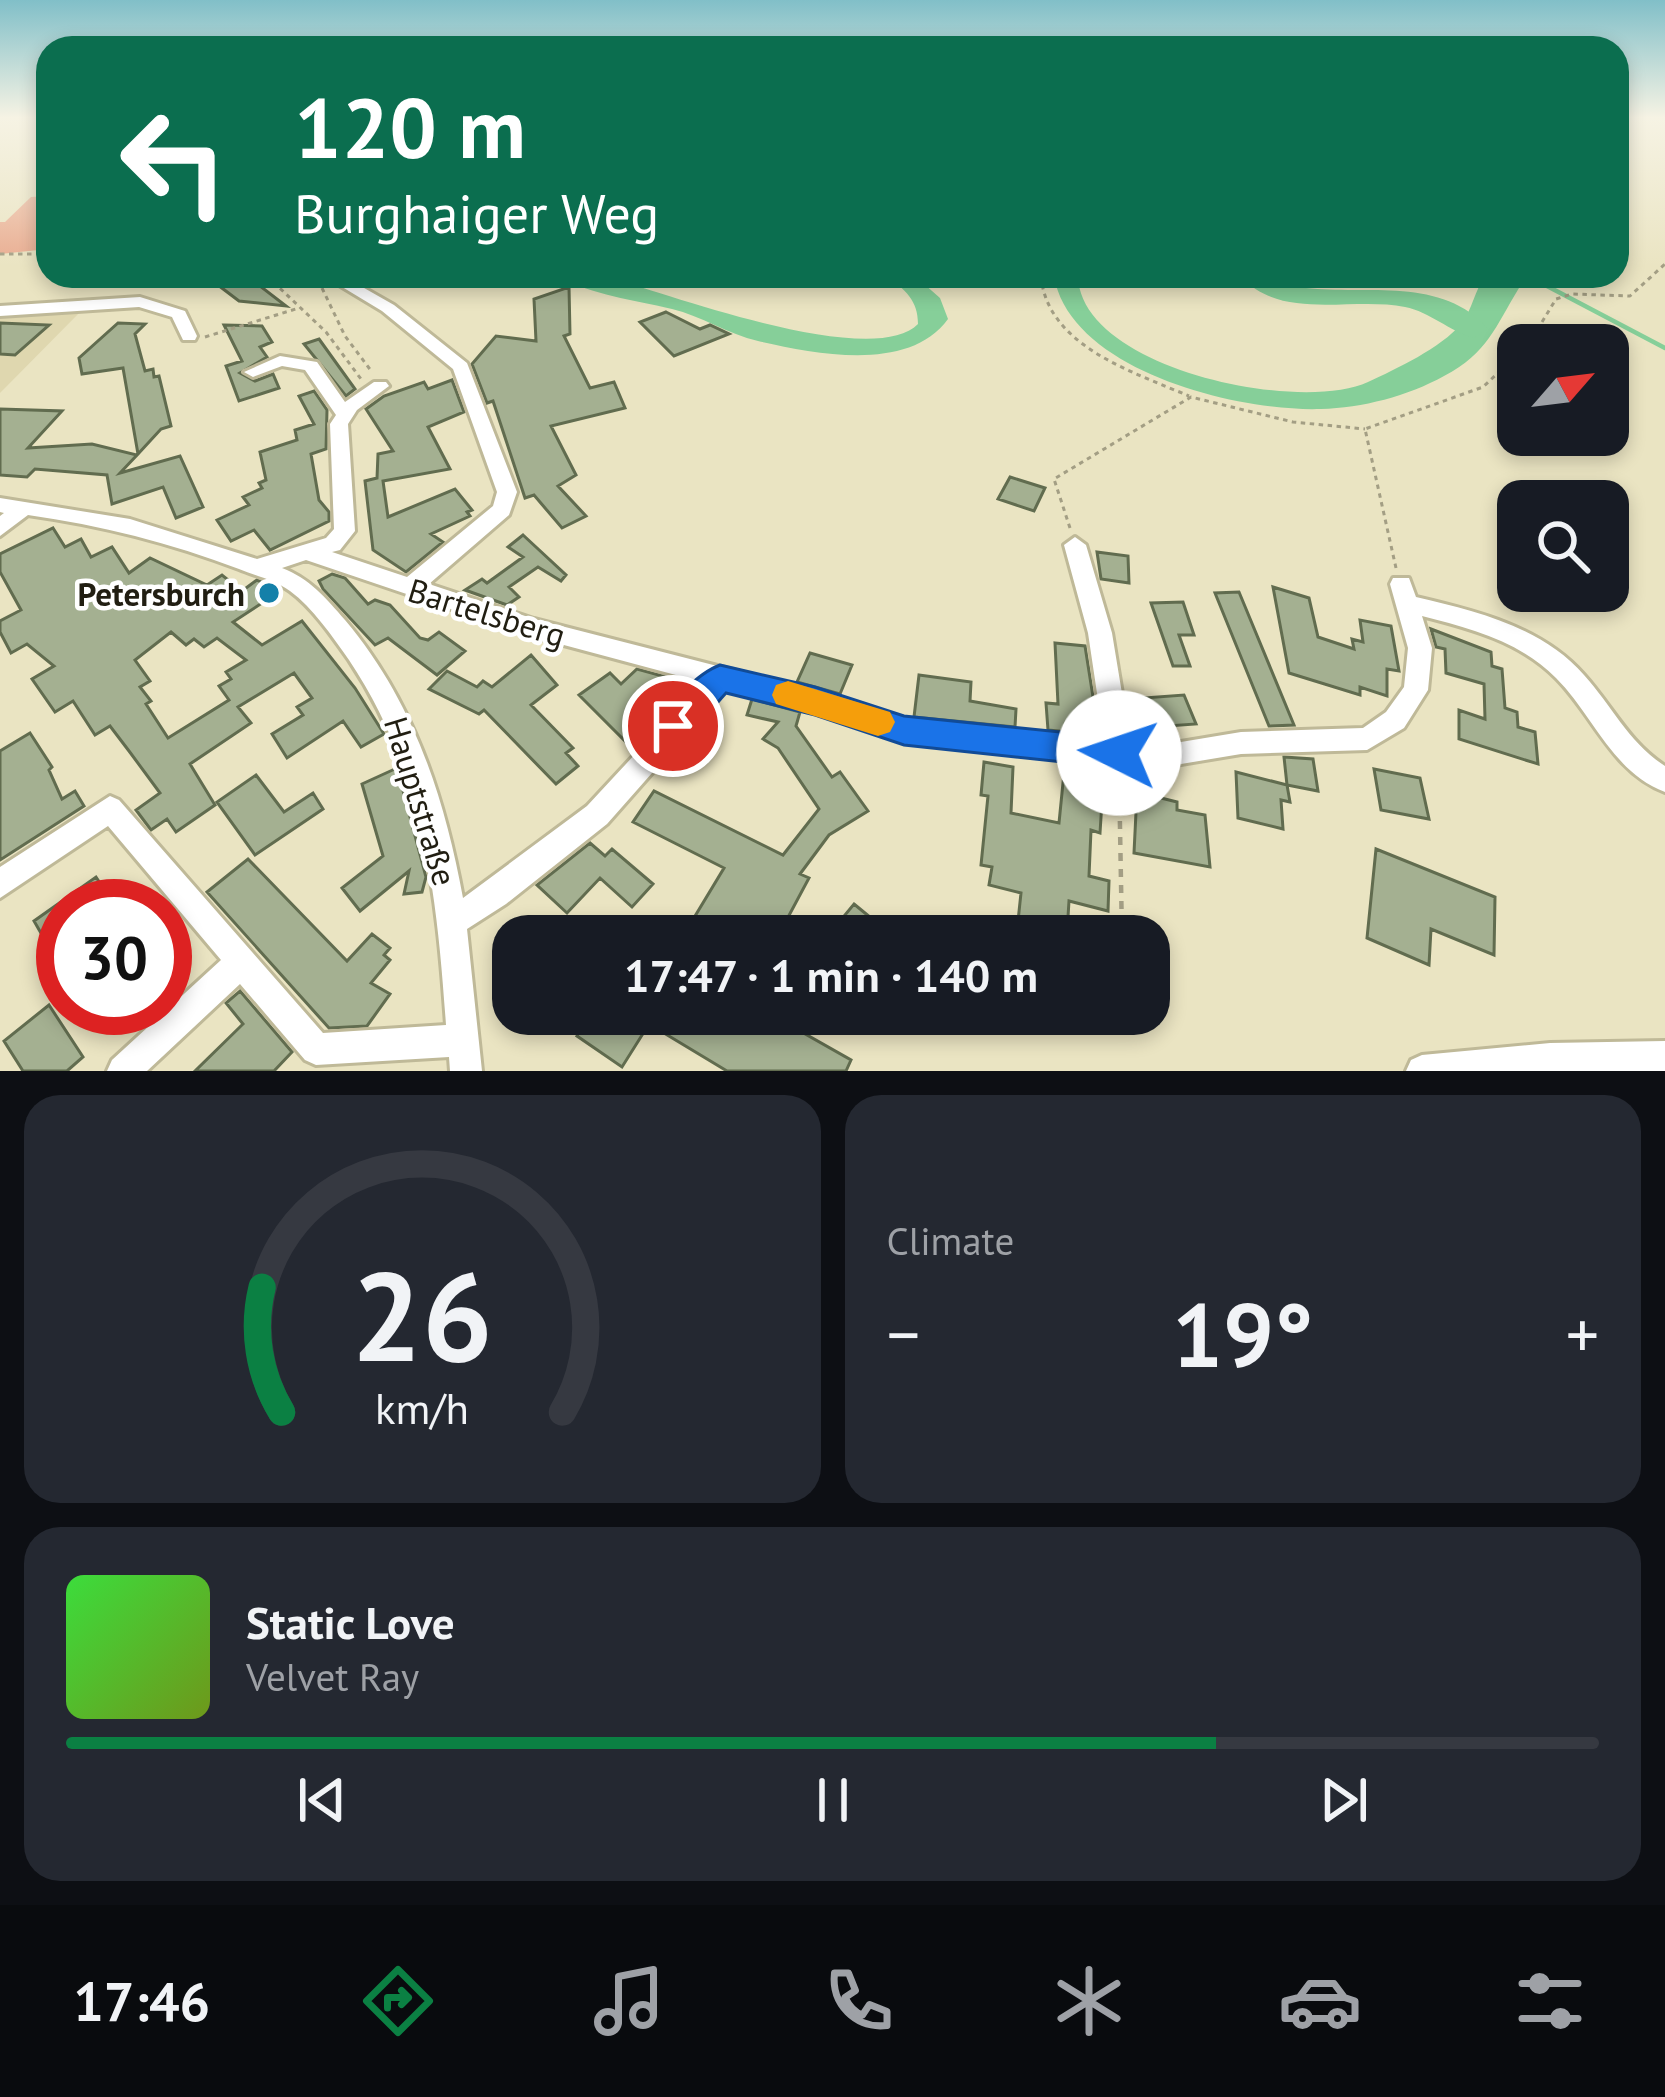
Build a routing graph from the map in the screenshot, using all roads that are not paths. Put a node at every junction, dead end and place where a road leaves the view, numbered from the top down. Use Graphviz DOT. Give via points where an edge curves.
graph roads {
  1 [pos="353,288"];
  2 [pos="0,311"];
  3 [pos="189,336"];
  4 [pos="253,371"];
  5 [pos="375,388"];
  6 [pos="344,416"];
  7 [pos="0,505"];
  8 [pos="24,507"];
  9 [pos="0,529"];
  10 [pos="1075,545"];
  11 [pos="310,553"];
  12 [pos="257,567"];
  13 [pos="409,588"];
  14 [pos="720,679"];
  15 [pos="1119,753"];
  16 [pos="1665,779"];
  17 [pos="0,884"];
  18 [pos="455,920"];
  19 [pos="239,964"];
  20 [pos="464,1055"];
  21 [pos="1665,1058"];
  22 [pos="123,1071"];
  23 [pos="1422,1071"];
  1 -- 13 [label="street" via="461,367 507,492 502,511"];
  2 -- 3 [label="street" via="140,302 179,314"];
  4 -- 6 [label="street" via="280,361 311,366"];
  5 -- 6 [label="street"];
  6 -- 11 [label="street" via="345,531"];
  7 -- 8 [label="street, Hauptstraße"];
  8 -- 9 [label="street"];
  8 -- 12 [label="street, Hauptstraße" via="111,522"];
  10 -- 15 [label="street" via="1100,633"];
  11 -- 12 [label="street"];
  11 -- 13 [label="street, Bartelsberg"];
  12 -- 18 [label="street, Hauptstraße" via="296,584 329,617 396,712 437,828"];
  13 -- 14 [label="street, Bartelsberg"];
  14 -- 15 [label="street, Bartelsberg" via="904,731"];
  14 -- 18 [label="street" via="597,815"];
  15 -- 16 [label="street, Bartelsberg" via="1367,739 1395,720 1416,690 1420,649 1404,594 1541,652 1574,681 1619,747"];
  17 -- 19 [label="street" via="110,808"];
  18 -- 20 [label="street, Hauptstraße"];
  19 -- 20 [label="street" via="316,1049"];
  19 -- 22 [label="street"];
  21 -- 23 [label="street"];
}
